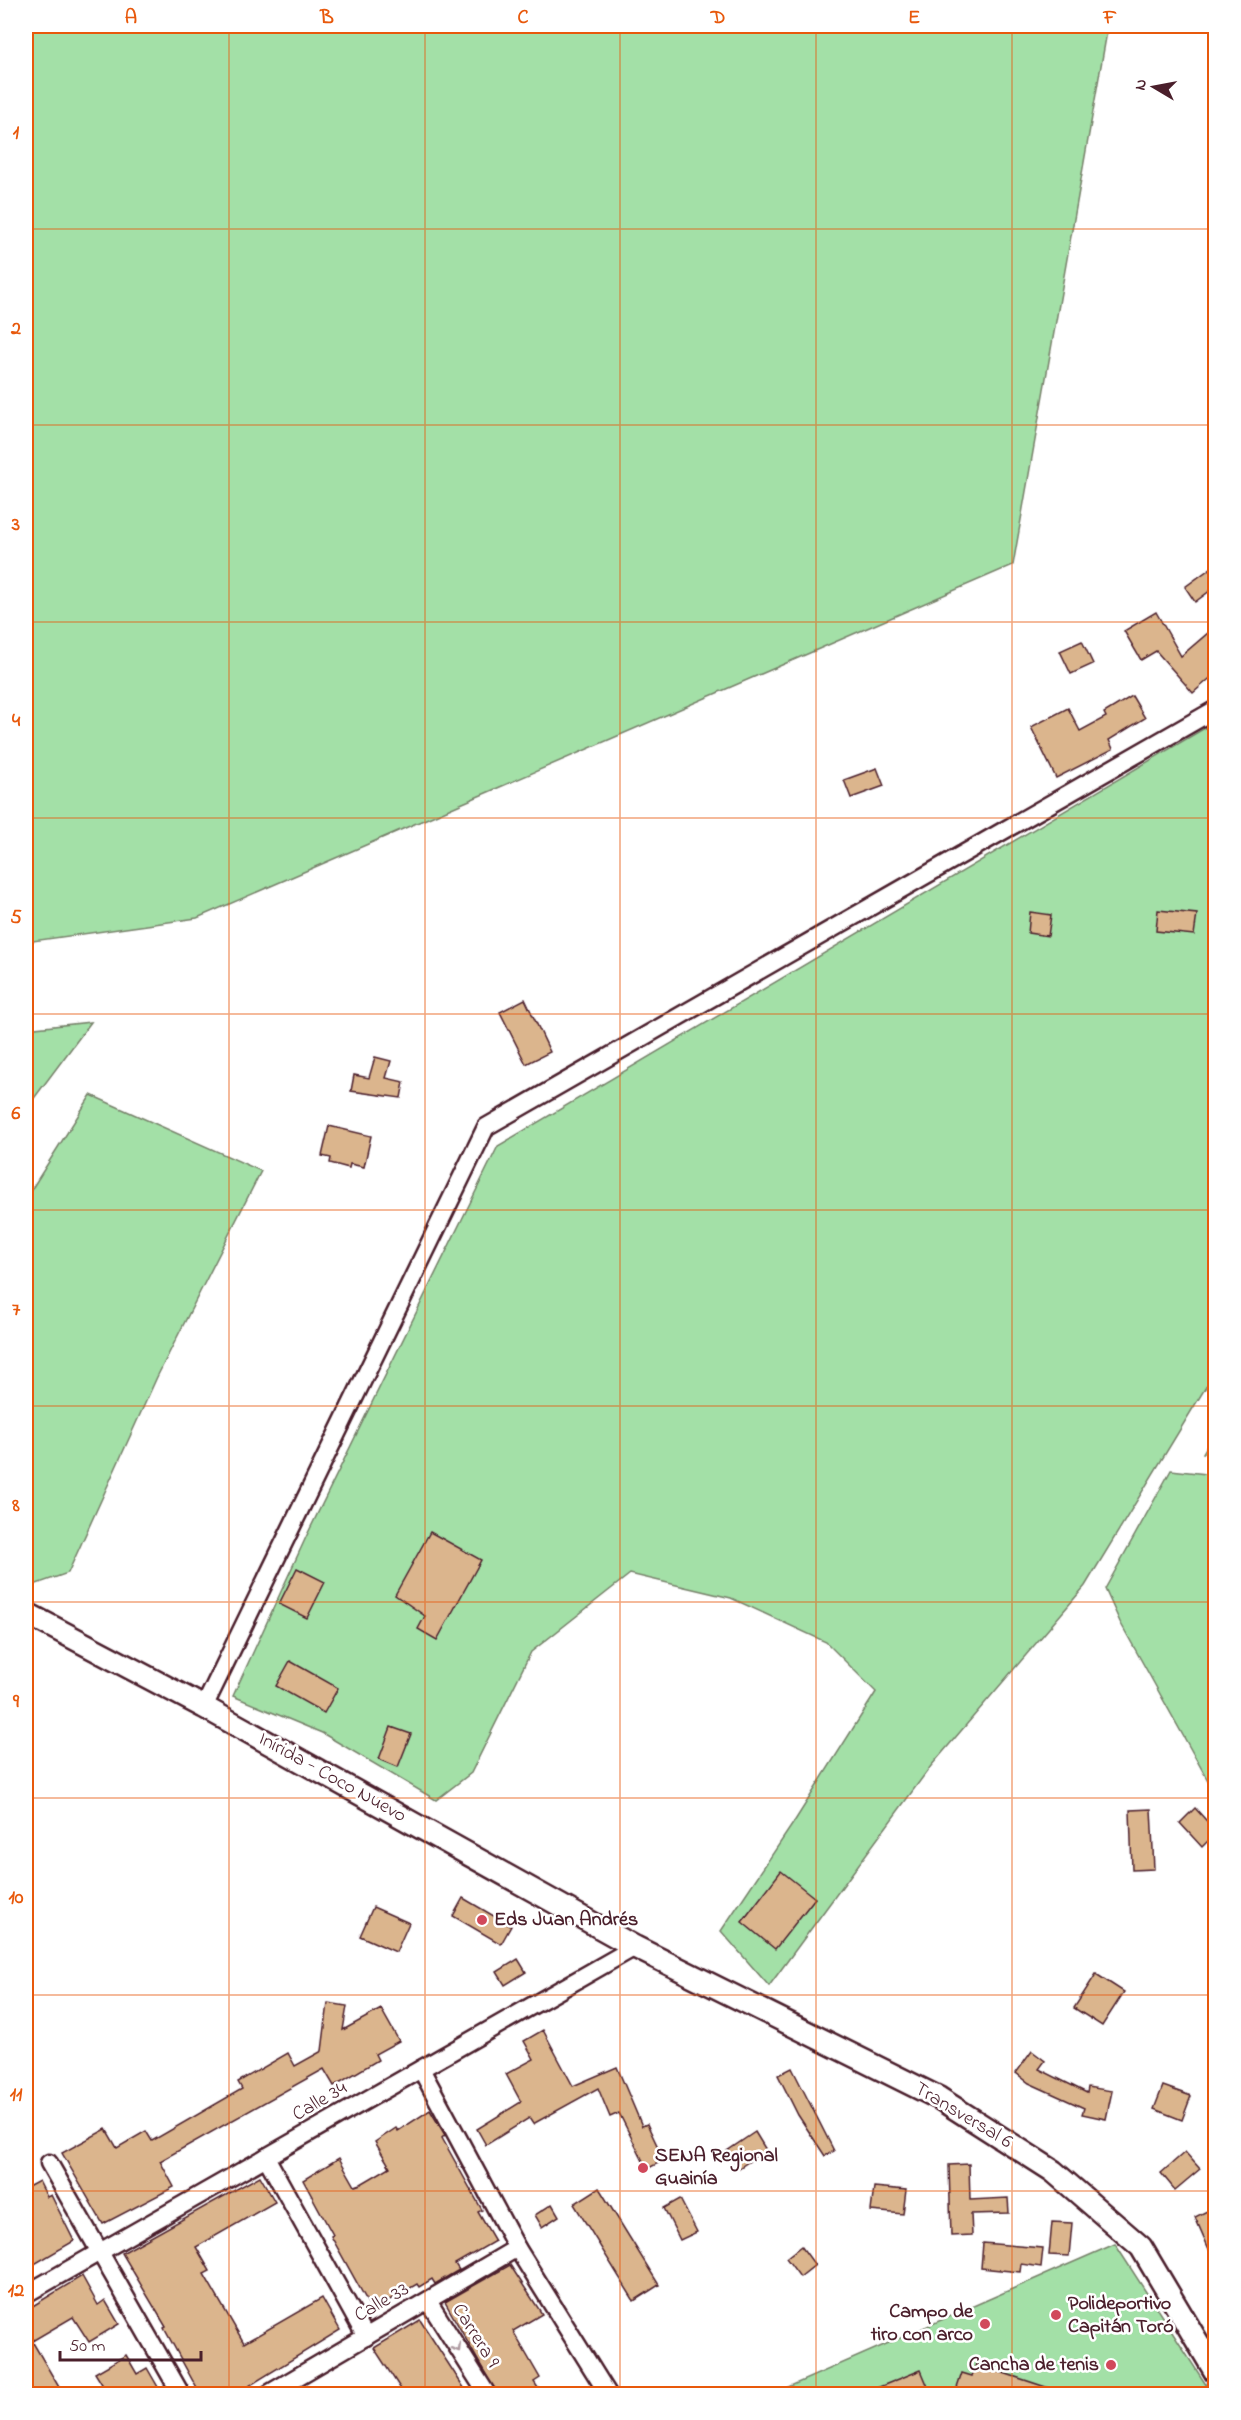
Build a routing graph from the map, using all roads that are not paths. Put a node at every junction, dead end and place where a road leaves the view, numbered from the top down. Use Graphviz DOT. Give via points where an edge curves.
graph roads {
  1 [pos="1215,710"];
  2 [pos="26,1613"];
  3 [pos="204,1707"];
  4 [pos="635,1947"];
  5 [pos="421,2069"];
  6 [pos="266,2157"];
  7 [pos="49,2163"];
  8 [pos="517,2248"];
  9 [pos="98,2253"];
  10 [pos="26,2294"];
  11 [pos="428,2301"];
  12 [pos="366,2337"];
  13 [pos="1215,2373"];
  14 [pos="181,2394"];
  15 [pos="268,2394"];
  16 [pos="487,2394"];
  17 [pos="608,2394"];
  1 -- 3 [label="street" via="486,1127"];
  2 -- 3 [label="street, Inírida - Coco Nuevo"];
  3 -- 4 [label="street, Inírida - Coco Nuevo"];
  4 -- 5 [label="street, Calle 34"];
  4 -- 13 [label="street, Transversal 6" via="939,2098 1053,2170 1141,2247"];
  5 -- 6 [label="street, Calle 34"];
  5 -- 8 [label="street"];
  6 -- 9 [label="street, Calle 34"];
  6 -- 12 [label="street"];
  7 -- 9 [label="street"];
  8 -- 11 [label="street, Calle 33"];
  8 -- 17 [label="street"];
  9 -- 10 [label="street, Calle 34"];
  9 -- 14 [label="street"];
  11 -- 12 [label="street, Calle 33"];
  11 -- 16 [label="street, Carrera 9, one-way"];
  12 -- 15 [label="street, Calle 33"];
}
